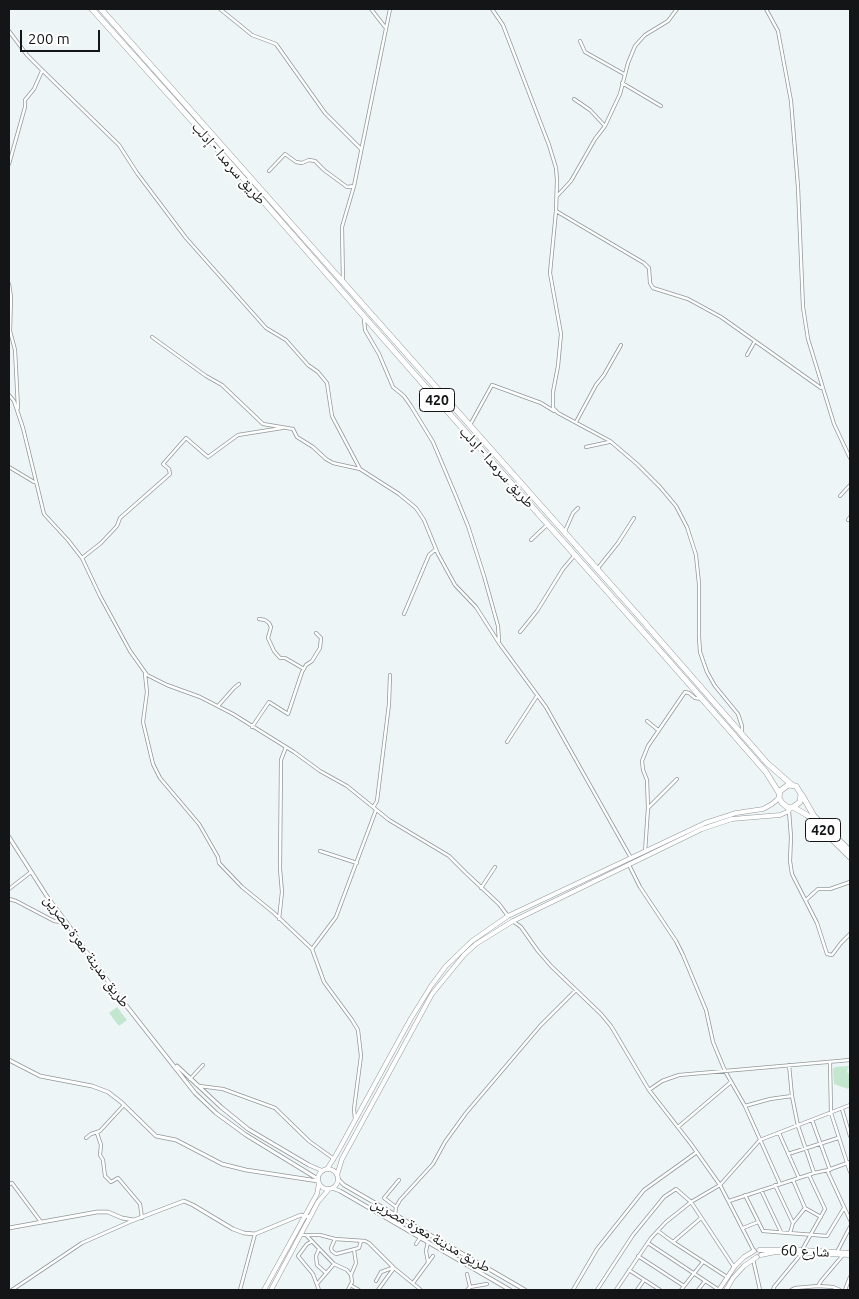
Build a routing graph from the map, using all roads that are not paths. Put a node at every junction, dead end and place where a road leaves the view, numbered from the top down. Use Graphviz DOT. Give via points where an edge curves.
graph roads {
  1 [pos="92,9"];
  2 [pos="101,9"];
  3 [pos="220,9"];
  4 [pos="371,9"];
  5 [pos="390,9"];
  6 [pos="492,9"];
  7 [pos="677,9"];
  8 [pos="766,9"];
  9 [pos="386,27"];
  10 [pos="9,31"];
  11 [pos="580,41"];
  12 [pos="42,70"];
  13 [pos="624,74"];
  14 [pos="622,83"];
  15 [pos="574,99"];
  16 [pos="661,106"];
  17 [pos="605,126"];
  18 [pos="360,149"];
  19 [pos="9,164"];
  20 [pos="269,171"];
  21 [pos="354,186"];
  22 [pos="556,197"];
  23 [pos="556,210"];
  24 [pos="315,256"];
  25 [pos="9,284"];
  26 [pos="344,284"];
  27 [pos="364,316"];
  28 [pos="152,337"];
  29 [pos="755,342"];
  30 [pos="621,345"];
  31 [pos="747,355"];
  32 [pos="422,372"];
  33 [pos="417,377"];
  34 [pos="822,389"];
  35 [pos="9,395"];
  36 [pos="18,410"];
  37 [pos="555,412"];
  38 [pos="576,422"];
  39 [pos="469,426"];
  40 [pos="282,428"];
  41 [pos="610,442"];
  42 [pos="586,447"];
  43 [pos="850,458"];
  44 [pos="9,467"];
  45 [pos="360,468"];
  46 [pos="35,483"];
  47 [pos="850,485"];
  48 [pos="840,496"];
  49 [pos="578,508"];
  50 [pos="634,518"];
  51 [pos="548,524"];
  52 [pos="564,532"];
  53 [pos="531,540"];
  54 [pos="436,549"];
  55 [pos="575,555"];
  56 [pos="82,558"];
  57 [pos="597,569"];
  58 [pos="404,614"];
  59 [pos="259,619"];
  60 [pos="316,632"];
  61 [pos="520,632"];
  62 [pos="499,643"];
  63 [pos="304,669"];
  64 [pos="145,673"];
  65 [pos="390,675"];
  66 [pos="239,684"];
  67 [pos="536,696"];
  68 [pos="702,700"];
  69 [pos="218,706"];
  70 [pos="647,721"];
  71 [pos="252,727"];
  72 [pos="658,730"];
  73 [pos="742,735"];
  74 [pos="507,742"];
  75 [pos="286,747"];
  76 [pos="677,779"];
  77 [pos="792,785"];
  78 [pos="801,794"];
  79 [pos="779,795"];
  80 [pos="374,807"];
  81 [pos="648,808"];
  82 [pos="791,808"];
  83 [pos="376,810"];
  84 [pos="9,837"];
  85 [pos="666,844"];
  86 [pos="843,845"];
  87 [pos="850,847"];
  88 [pos="320,851"];
  89 [pos="850,851"];
  90 [pos="645,852"];
  91 [pos="850,857"];
  92 [pos="631,858"];
  93 [pos="357,863"];
  94 [pos="629,865"];
  95 [pos="495,867"];
  96 [pos="31,872"];
  97 [pos="850,882"];
  98 [pos="481,888"];
  99 [pos="9,889"];
  100 [pos="9,898"];
  101 [pos="806,900"];
  102 [pos="508,916"];
  103 [pos="279,919"];
  104 [pos="513,921"];
  105 [pos="67,923"];
  106 [pos="850,934"];
  107 [pos="312,949"];
  108 [pos="576,990"];
  109 [pos="850,1060"];
  110 [pos="9,1061"];
  111 [pos="171,1061"];
  112 [pos="830,1062"];
  113 [pos="203,1065"];
  114 [pos="789,1065"];
  115 [pos="725,1071"];
  116 [pos="190,1078"];
  117 [pos="731,1082"];
  118 [pos="199,1086"];
  119 [pos="649,1090"];
  120 [pos="792,1096"];
  121 [pos="124,1105"];
  122 [pos="850,1105"];
  123 [pos="746,1106"];
  124 [pos="842,1109"];
  125 [pos="831,1113"];
  126 [pos="812,1120"];
  127 [pos="355,1122"];
  128 [pos="798,1126"];
  129 [pos="678,1127"];
  130 [pos="97,1133"];
  131 [pos="779,1133"];
  132 [pos="850,1136"];
  133 [pos="86,1138"];
  134 [pos="838,1138"];
  135 [pos="760,1140"];
  136 [pos="821,1144"];
  137 [pos="806,1149"];
  138 [pos="697,1152"];
  139 [pos="788,1154"];
  140 [pos="334,1159"];
  141 [pos="850,1162"];
  142 [pos="846,1164"];
  143 [pos="325,1170"];
  144 [pos="828,1170"];
  145 [pos="850,1172"];
  146 [pos="814,1173"];
  147 [pos="809,1175"];
  148 [pos="337,1177"];
  149 [pos="799,1178"];
  150 [pos="399,1180"];
  151 [pos="793,1180"];
  152 [pos="318,1181"];
  153 [pos="9,1184"];
  154 [pos="780,1184"];
  155 [pos="775,1185"];
  156 [pos="720,1186"];
  157 [pos="331,1188"];
  158 [pos="761,1190"];
  159 [pos="746,1195"];
  160 [pos="729,1201"];
  161 [pos="691,1202"];
  162 [pos="396,1207"];
  163 [pos="805,1208"];
  164 [pos="844,1208"];
  165 [pos="395,1215"];
  166 [pos="308,1216"];
  167 [pos="820,1217"];
  168 [pos="142,1218"];
  169 [pos="702,1218"];
  170 [pos="134,1220"];
  171 [pos="850,1220"];
  172 [pos="758,1222"];
  173 [pos="42,1223"];
  174 [pos="793,1223"];
  175 [pos="9,1228"];
  176 [pos="743,1228"];
  177 [pos="850,1228"];
  178 [pos="658,1231"];
  179 [pos="781,1232"];
  180 [pos="790,1233"];
  181 [pos="255,1234"];
  182 [pos="810,1234"];
  183 [pos="301,1235"];
  184 [pos="307,1236"];
  185 [pos="420,1238"];
  186 [pos="335,1239"];
  187 [pos="361,1241"];
  188 [pos="428,1242"];
  189 [pos="673,1242"];
  190 [pos="313,1243"];
  191 [pos="648,1243"];
  192 [pos="416,1244"];
  193 [pos="319,1249"];
  194 [pos="354,1250"];
  195 [pos="802,1251"];
  196 [pos="837,1252"];
  197 [pos="310,1254"];
  198 [pos="757,1254"];
  199 [pos="850,1254"];
  200 [pos="316,1255"];
  201 [pos="844,1255"];
  202 [pos="433,1256"];
  203 [pos="638,1256"];
  204 [pos="703,1262"];
  205 [pos="429,1263"];
  206 [pos="334,1264"];
  207 [pos="734,1267"];
  208 [pos="394,1268"];
  209 [pos="629,1270"];
  210 [pos="326,1273"];
  211 [pos="693,1273"];
  212 [pos="467,1274"];
  213 [pos="352,1275"];
  214 [pos="727,1277"];
  215 [pos="644,1280"];
  216 [pos="850,1280"];
  217 [pos="376,1281"];
  218 [pos="705,1281"];
  219 [pos="413,1283"];
  220 [pos="317,1284"];
  221 [pos="487,1284"];
  222 [pos="351,1286"];
  223 [pos="470,1286"];
  224 [pos="684,1286"];
  225 [pos="818,1286"];
  226 [pos="13,1290"];
  227 [pos="240,1290"];
  228 [pos="264,1290"];
  229 [pos="271,1290"];
  230 [pos="319,1290"];
  231 [pos="348,1290"];
  232 [pos="359,1290"];
  233 [pos="378,1290"];
  234 [pos="421,1290"];
  235 [pos="467,1290"];
  236 [pos="510,1290"];
  237 [pos="525,1290"];
  238 [pos="573,1290"];
  239 [pos="597,1290"];
  240 [pos="616,1290"];
  241 [pos="638,1290"];
  242 [pos="660,1290"];
  243 [pos="681,1290"];
  244 [pos="698,1290"];
  245 [pos="719,1290"];
  246 [pos="726,1290"];
  247 [pos="760,1290"];
  248 [pos="773,1290"];
  249 [pos="791,1290"];
  250 [pos="840,1290"];
  251 [pos="845,1290"];
  1 -- 24 [label="highway, طريق سرمدا - إدلب / 420"];
  2 -- 24 [label="highway, طريق سرمدا - إدلب / 420" via="252,178"];
  3 -- 18 [label="street" via="252,35 276,44 325,112"];
  4 -- 9 [label="street"];
  5 -- 9 [label="street"];
  6 -- 22 [label="street" via="502,25 549,145 556,168"];
  7 -- 13 [label="street" via="668,21 639,40"];
  8 -- 34 [label="street" via="778,31 791,101 803,307"];
  9 -- 18 [label="street"];
  10 -- 12 [label="street"];
  11 -- 13 [label="street" via="585,52"];
  12 -- 19 [label="street" via="25,100"];
  12 -- 45 [label="street" via="119,145 186,238 266,328 286,340 327,383 332,416"];
  13 -- 14 [label="street"];
  14 -- 16 [label="street"];
  14 -- 17 [label="street"];
  15 -- 17 [label="street"];
  17 -- 22 [label="street" via="571,181"];
  18 -- 21 [label="street"];
  20 -- 21 [label="street" via="285,154 296,162 315,161 347,187"];
  21 -- 26 [label="street" via="342,227"];
  22 -- 23 [label="street"];
  23 -- 29 [label="street" via="644,263 649,268 652,288 688,299"];
  23 -- 37 [label="street" via="550,273 561,334 552,399"];
  24 -- 26 [label="highway, طريق سرمدا - إدلب / 420"];
  24 -- 27 [label="highway, طريق سرمدا - إدلب / 420"];
  25 -- 36 [label="street"];
  26 -- 32 [label="highway, طريق سرمدا - إدلب / 420"];
  27 -- 33 [label="highway, طريق سرمدا - إدلب / 420"];
  27 -- 62 [label="street" via="365,330 393,387 412,406 433,442 455,494 484,576 498,626"];
  28 -- 40 [label="street" via="222,385 263,424"];
  29 -- 31 [label="street"];
  29 -- 34 [label="street"];
  30 -- 38 [label="street"];
  32 -- 33 [label="highway"];
  32 -- 39 [label="highway, طريق سرمدا - إدلب / 420"];
  33 -- 51 [label="highway, طريق سرمدا - إدلب / 420"];
  34 -- 43 [label="street"];
  35 -- 36 [label="street"];
  36 -- 46 [label="street"];
  37 -- 38 [label="street"];
  37 -- 39 [label="street" via="541,403 492,385"];
  38 -- 41 [label="street"];
  39 -- 52 [label="highway, طريق سرمدا - إدلب / 420"];
  40 -- 45 [label="street" via="293,429 297,437 326,459"];
  40 -- 56 [label="street" via="238,435 208,457 186,438 163,464 170,474 120,518 101,543"];
  41 -- 42 [label="street"];
  41 -- 73 [label="street" via="660,488 676,506 686,527 696,555 700,652 715,686 738,714"];
  44 -- 46 [label="street"];
  45 -- 54 [label="street" via="416,508"];
  46 -- 56 [label="street" via="44,514"];
  47 -- 48 [label="street"];
  49 -- 52 [label="street"];
  50 -- 57 [label="street"];
  51 -- 53 [label="street"];
  51 -- 55 [label="highway, طريق سرمدا - إدلب / 420"];
  52 -- 57 [label="highway, طريق سرمدا - إدلب / 420"];
  54 -- 58 [label="street" via="429,555"];
  54 -- 62 [label="street" via="455,585 476,607"];
  55 -- 61 [label="street"];
  55 -- 68 [label="highway, طريق سرمدا - إدلب / 420"];
  56 -- 64 [label="street" via="130,651"];
  57 -- 73 [label="highway, طريق سرمدا - إدلب / 420"];
  59 -- 63 [label="street" via="266,620 271,627 268,638 274,652"];
  60 -- 63 [label="street" via="321,638 320,648"];
  62 -- 67 [label="street"];
  63 -- 71 [label="street" via="288,714 269,702"];
  64 -- 69 [label="street"];
  64 -- 103 [label="street" via="147,692 143,722 153,764 160,778 199,824 219,863 242,888"];
  65 -- 80 [label="street"];
  66 -- 69 [label="street"];
  67 -- 74 [label="street"];
  67 -- 92 [label="street" via="559,729"];
  68 -- 72 [label="street" via="686,692"];
  68 -- 79 [label="highway, طريق سرمدا - إدلب / 420" via="766,772"];
  69 -- 71 [label="street"];
  70 -- 72 [label="street"];
  71 -- 75 [label="street"];
  72 -- 81 [label="street" via="642,761 647,780"];
  73 -- 77 [label="highway, طريق سرمدا - إدلب / 420"];
  75 -- 80 [label="street" via="348,786"];
  75 -- 103 [label="street" via="280,760 282,892"];
  76 -- 81 [label="street"];
  77 -- 78 [label="highway"];
  77 -- 79 [label="highway" via="784,786"];
  78 -- 82 [label="highway" via="800,802"];
  78 -- 86 [label="highway, 420" via="812,813"];
  79 -- 82 [label="highway" via="784,805"];
  79 -- 85 [label="main road" via="763,809 717,818"];
  80 -- 83 [label="street"];
  81 -- 90 [label="street"];
  82 -- 85 [label="main road" via="780,816 728,821"];
  82 -- 91 [label="highway, 420" via="810,818"];
  82 -- 101 [label="street" via="791,870"];
  83 -- 93 [label="street"];
  83 -- 98 [label="street" via="449,856"];
  84 -- 96 [label="main road, طريق مدينة معرة مصرين"];
  85 -- 90 [label="main road"];
  85 -- 94 [label="main road"];
  86 -- 87 [label="highway"];
  86 -- 89 [label="highway, 420"];
  88 -- 93 [label="street"];
  90 -- 92 [label="main road"];
  92 -- 102 [label="main road"];
  93 -- 107 [label="street" via="336,917"];
  94 -- 104 [label="main road"];
  94 -- 115 [label="street" via="683,955 706,1010 712,1042"];
  95 -- 98 [label="street"];
  96 -- 99 [label="street"];
  96 -- 105 [label="main road, طريق مدينة معرة مصرين"];
  97 -- 101 [label="street" via="818,890"];
  98 -- 102 [label="street"];
  100 -- 105 [label="street"];
  101 -- 106 [label="street" via="818,923 828,956"];
  102 -- 127 [label="main road" via="466,947 431,986"];
  103 -- 107 [label="street"];
  104 -- 108 [label="street"];
  104 -- 148 [label="main road" via="476,944 432,994 342,1159"];
  105 -- 111 [label="main road, طريق مدينة معرة مصرين" via="120,999"];
  107 -- 127 [label="street" via="324,982 358,1030 361,1056"];
  108 -- 119 [label="street" via="612,1026"];
  108 -- 162 [label="street" via="540,1026 466,1113 432,1164"];
  109 -- 112 [label="street"];
  110 -- 121 [label="main road" via="40,1076 108,1092"];
  111 -- 116 [label="main road, طريق مدينة معرة مصرين"];
  111 -- 152 [label="main road, طريق مدينة معرة مصرين" via="195,1093 216,1113"];
  112 -- 114 [label="street"];
  112 -- 125 [label="street"];
  113 -- 116 [label="street"];
  114 -- 115 [label="street"];
  114 -- 120 [label="street"];
  115 -- 117 [label="street"];
  115 -- 119 [label="street" via="674,1076"];
  116 -- 118 [label="main road, طريق مدينة معرة مصرين"];
  117 -- 123 [label="street"];
  117 -- 129 [label="street"];
  118 -- 140 [label="street" via="222,1089 275,1108 309,1141"];
  118 -- 143 [label="main road, طريق مدينة معرة مصرين" via="248,1129 309,1165"];
  119 -- 129 [label="street"];
  120 -- 123 [label="street"];
  120 -- 128 [label="street"];
  121 -- 130 [label="street"];
  121 -- 152 [label="main road" via="156,1136 176,1140 222,1164"];
  122 -- 124 [label="street"];
  123 -- 135 [label="street"];
  124 -- 125 [label="street"];
  124 -- 132 [label="street"];
  125 -- 126 [label="street"];
  125 -- 134 [label="street"];
  126 -- 128 [label="street"];
  126 -- 136 [label="street"];
  127 -- 140 [label="main road"];
  128 -- 131 [label="street"];
  128 -- 137 [label="street"];
  129 -- 138 [label="street"];
  130 -- 133 [label="street"];
  130 -- 168 [label="street" via="102,1144 100,1155 105,1176 111,1182 118,1178 140,1204"];
  131 -- 135 [label="street"];
  131 -- 139 [label="street"];
  134 -- 136 [label="street"];
  134 -- 142 [label="street"];
  135 -- 154 [label="street"];
  135 -- 156 [label="street"];
  136 -- 137 [label="street"];
  136 -- 144 [label="street"];
  137 -- 139 [label="street"];
  137 -- 146 [label="street"];
  138 -- 156 [label="street"];
  138 -- 238 [label="street" via="644,1190 597,1249"];
  139 -- 149 [label="street"];
  140 -- 143 [label="main road"];
  141 -- 142 [label="street"];
  142 -- 144 [label="street"];
  142 -- 145 [label="street"];
  143 -- 148 [label="main road" via="332,1170"];
  143 -- 152 [label="main road" via="319,1174"];
  144 -- 146 [label="street"];
  144 -- 164 [label="street"];
  146 -- 147 [label="street"];
  147 -- 149 [label="street"];
  147 -- 167 [label="street" via="825,1207"];
  148 -- 157 [label="main road"];
  148 -- 165 [label="main road, طريق مدينة معرة مصرين"];
  149 -- 151 [label="street"];
  150 -- 162 [label="street" via="384,1198"];
  151 -- 154 [label="street"];
  151 -- 163 [label="street"];
  152 -- 157 [label="main road" via="322,1187"];
  152 -- 166 [label="main road" via="317,1194"];
  153 -- 173 [label="street" via="12,1183"];
  154 -- 155 [label="street"];
  155 -- 158 [label="street"];
  155 -- 174 [label="street"];
  156 -- 160 [label="street"];
  156 -- 161 [label="street"];
  157 -- 166 [label="main road"];
  157 -- 185 [label="main road, طريق مدينة معرة مصرين"];
  158 -- 159 [label="street"];
  158 -- 179 [label="street"];
  159 -- 160 [label="street"];
  159 -- 172 [label="street"];
  160 -- 176 [label="street"];
  161 -- 169 [label="street"];
  161 -- 178 [label="street"];
  161 -- 239 [label="street" via="676,1189 664,1197 633,1235"];
  162 -- 165 [label="street"];
  163 -- 167 [label="street"];
  163 -- 174 [label="street"];
  164 -- 171 [label="street"];
  164 -- 182 [label="street" via="827,1236"];
  165 -- 237 [label="main road, طريق مدينة معرة مصرين"];
  166 -- 181 [label="main road" via="300,1215"];
  166 -- 183 [label="main road"];
  166 -- 228 [label="main road"];
  167 -- 182 [label="street"];
  168 -- 170 [label="main road"];
  168 -- 181 [label="main road" via="184,1201 233,1229"];
  169 -- 189 [label="street"];
  169 -- 207 [label="street"];
  170 -- 173 [label="main road" via="97,1212"];
  170 -- 226 [label="street" via="82,1243"];
  172 -- 176 [label="street"];
  172 -- 179 [label="street" via="763,1231"];
  173 -- 175 [label="main road"];
  174 -- 180 [label="street"];
  176 -- 198 [label="street"];
  177 -- 196 [label="street"];
  178 -- 189 [label="street"];
  178 -- 191 [label="street"];
  179 -- 180 [label="street"];
  180 -- 182 [label="street"];
  181 -- 227 [label="street"];
  182 -- 195 [label="street"];
  183 -- 184 [label="street"];
  183 -- 229 [label="main road"];
  184 -- 186 [label="street"];
  184 -- 190 [label="street"];
  185 -- 188 [label="main road, طريق مدينة معرة مصرين"];
  185 -- 192 [label="street"];
  186 -- 187 [label="street"];
  186 -- 194 [label="street" via="331,1248 336,1254"];
  187 -- 194 [label="street" via="360,1247"];
  187 -- 208 [label="street" via="369,1242"];
  188 -- 205 [label="street"];
  188 -- 236 [label="main road, طريق مدينة معرة مصرين"];
  189 -- 204 [label="street"];
  190 -- 193 [label="street"];
  190 -- 220 [label="street" via="309,1242 298,1256 308,1266"];
  191 -- 203 [label="street"];
  191 -- 211 [label="street"];
  193 -- 200 [label="street"];
  193 -- 206 [label="street"];
  194 -- 213 [label="street" via="356,1263"];
  195 -- 196 [label="main road, شارع 60"];
  195 -- 198 [label="main road, شارع 60"];
  195 -- 201 [label="main road, شارع 60"];
  195 -- 248 [label="street"];
  196 -- 199 [label="main road, شارع 60"];
  197 -- 200 [label="street"];
  198 -- 207 [label="main road" via="744,1257"];
  198 -- 246 [label="main road" via="733,1278"];
  198 -- 247 [label="street"];
  199 -- 201 [label="main road, شارع 60"];
  200 -- 210 [label="street" via="318,1266"];
  201 -- 225 [label="street"];
  202 -- 205 [label="street"];
  203 -- 209 [label="street"];
  203 -- 224 [label="street"];
  204 -- 211 [label="street"];
  204 -- 214 [label="street"];
  205 -- 219 [label="street"];
  206 -- 210 [label="street"];
  206 -- 213 [label="street"];
  207 -- 214 [label="main road"];
  208 -- 217 [label="street" via="381,1272"];
  208 -- 219 [label="street"];
  208 -- 233 [label="street"];
  209 -- 215 [label="street"];
  209 -- 240 [label="street"];
  210 -- 220 [label="street"];
  211 -- 218 [label="street"];
  211 -- 224 [label="street"];
  212 -- 223 [label="street"];
  213 -- 222 [label="street"];
  214 -- 245 [label="main road"];
  215 -- 241 [label="street"];
  215 -- 242 [label="street"];
  216 -- 251 [label="street"];
  218 -- 244 [label="street"];
  218 -- 245 [label="street"];
  219 -- 234 [label="street"];
  220 -- 230 [label="street"];
  221 -- 223 [label="street"];
  222 -- 231 [label="street"];
  222 -- 232 [label="street"];
  223 -- 235 [label="street"];
  224 -- 243 [label="street"];
  225 -- 249 [label="street"];
  225 -- 250 [label="street"];
}
